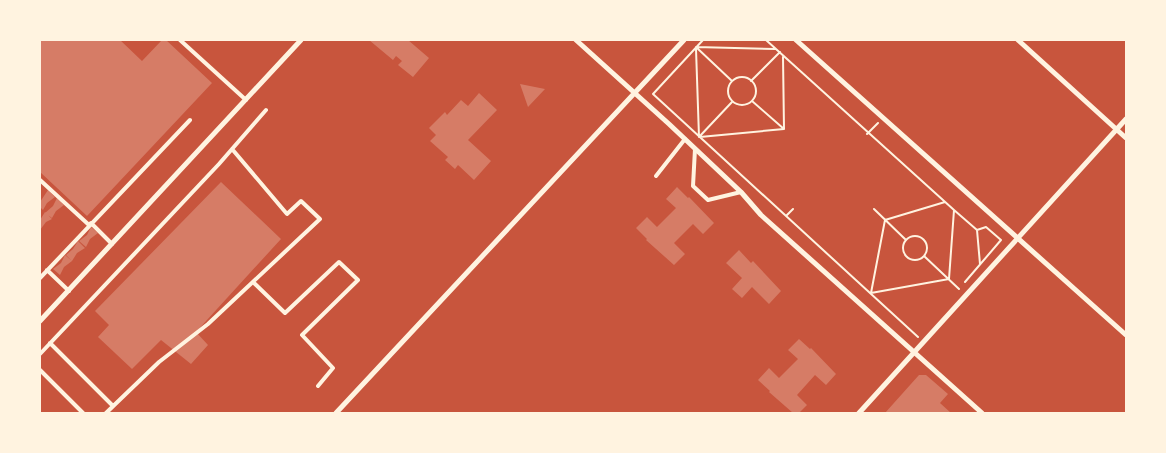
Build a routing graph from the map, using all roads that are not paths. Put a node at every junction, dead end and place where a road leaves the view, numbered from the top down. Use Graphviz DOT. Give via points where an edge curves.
graph roads {
  1 [pos="180,40"];
  2 [pos="302,40"];
  3 [pos="576,40"];
  4 [pos="684,40"];
  5 [pos="796,40"];
  6 [pos="1018,40"];
  7 [pos="636,94"];
  8 [pos="246,100"];
  9 [pos="266,110"];
  10 [pos="1126,119"];
  11 [pos="190,120"];
  12 [pos="1117,129"];
  13 [pos="1126,138"];
  14 [pos="685,139"];
  15 [pos="232,149"];
  16 [pos="695,149"];
  17 [pos="656,176"];
  18 [pos="40,180"];
  19 [pos="741,192"];
  20 [pos="90,224"];
  21 [pos="1018,238"];
  22 [pos="112,244"];
  23 [pos="47,270"];
  24 [pos="40,278"];
  25 [pos="254,282"];
  26 [pos="69,291"];
  27 [pos="40,322"];
  28 [pos="1126,335"];
  29 [pos="50,343"];
  30 [pos="914,352"];
  31 [pos="40,354"];
  32 [pos="40,370"];
  33 [pos="318,386"];
  34 [pos="113,406"];
  35 [pos="83,413"];
  36 [pos="106,413"];
  37 [pos="336,413"];
  38 [pos="860,413"];
  39 [pos="982,413"];
  1 -- 8 [label="lane"];
  2 -- 8 [label="street"];
  3 -- 7 [label="street"];
  4 -- 7 [label="street"];
  5 -- 21 [label="street"];
  6 -- 12 [label="street"];
  7 -- 14 [label="street"];
  7 -- 37 [label="street"];
  8 -- 22 [label="street"];
  9 -- 15 [label="lane"];
  10 -- 12 [label="street"];
  11 -- 20 [label="lane"];
  12 -- 13 [label="street"];
  12 -- 21 [label="street"];
  14 -- 16 [label="street"];
  14 -- 17 [label="lane"];
  15 -- 25 [label="lane" via="287,214 301,201 320,219"];
  15 -- 29 [label="lane"];
  16 -- 19 [label="street"];
  16 -- 19 [label="lane" via="693,186 708,200"];
  18 -- 20 [label="lane"];
  19 -- 30 [label="street" via="761,215"];
  20 -- 22 [label="lane"];
  20 -- 23 [label="lane"];
  21 -- 28 [label="street"];
  21 -- 30 [label="street"];
  22 -- 26 [label="street"];
  23 -- 24 [label="lane"];
  23 -- 26 [label="lane"];
  25 -- 33 [label="lane" via="285,313 339,262 358,280 302,335 333,368"];
  25 -- 34 [label="lane"];
  26 -- 27 [label="street"];
  29 -- 31 [label="lane"];
  29 -- 34 [label="lane"];
  30 -- 38 [label="street"];
  30 -- 39 [label="street"];
  32 -- 35 [label="lane"];
  34 -- 36 [label="lane"];
}
